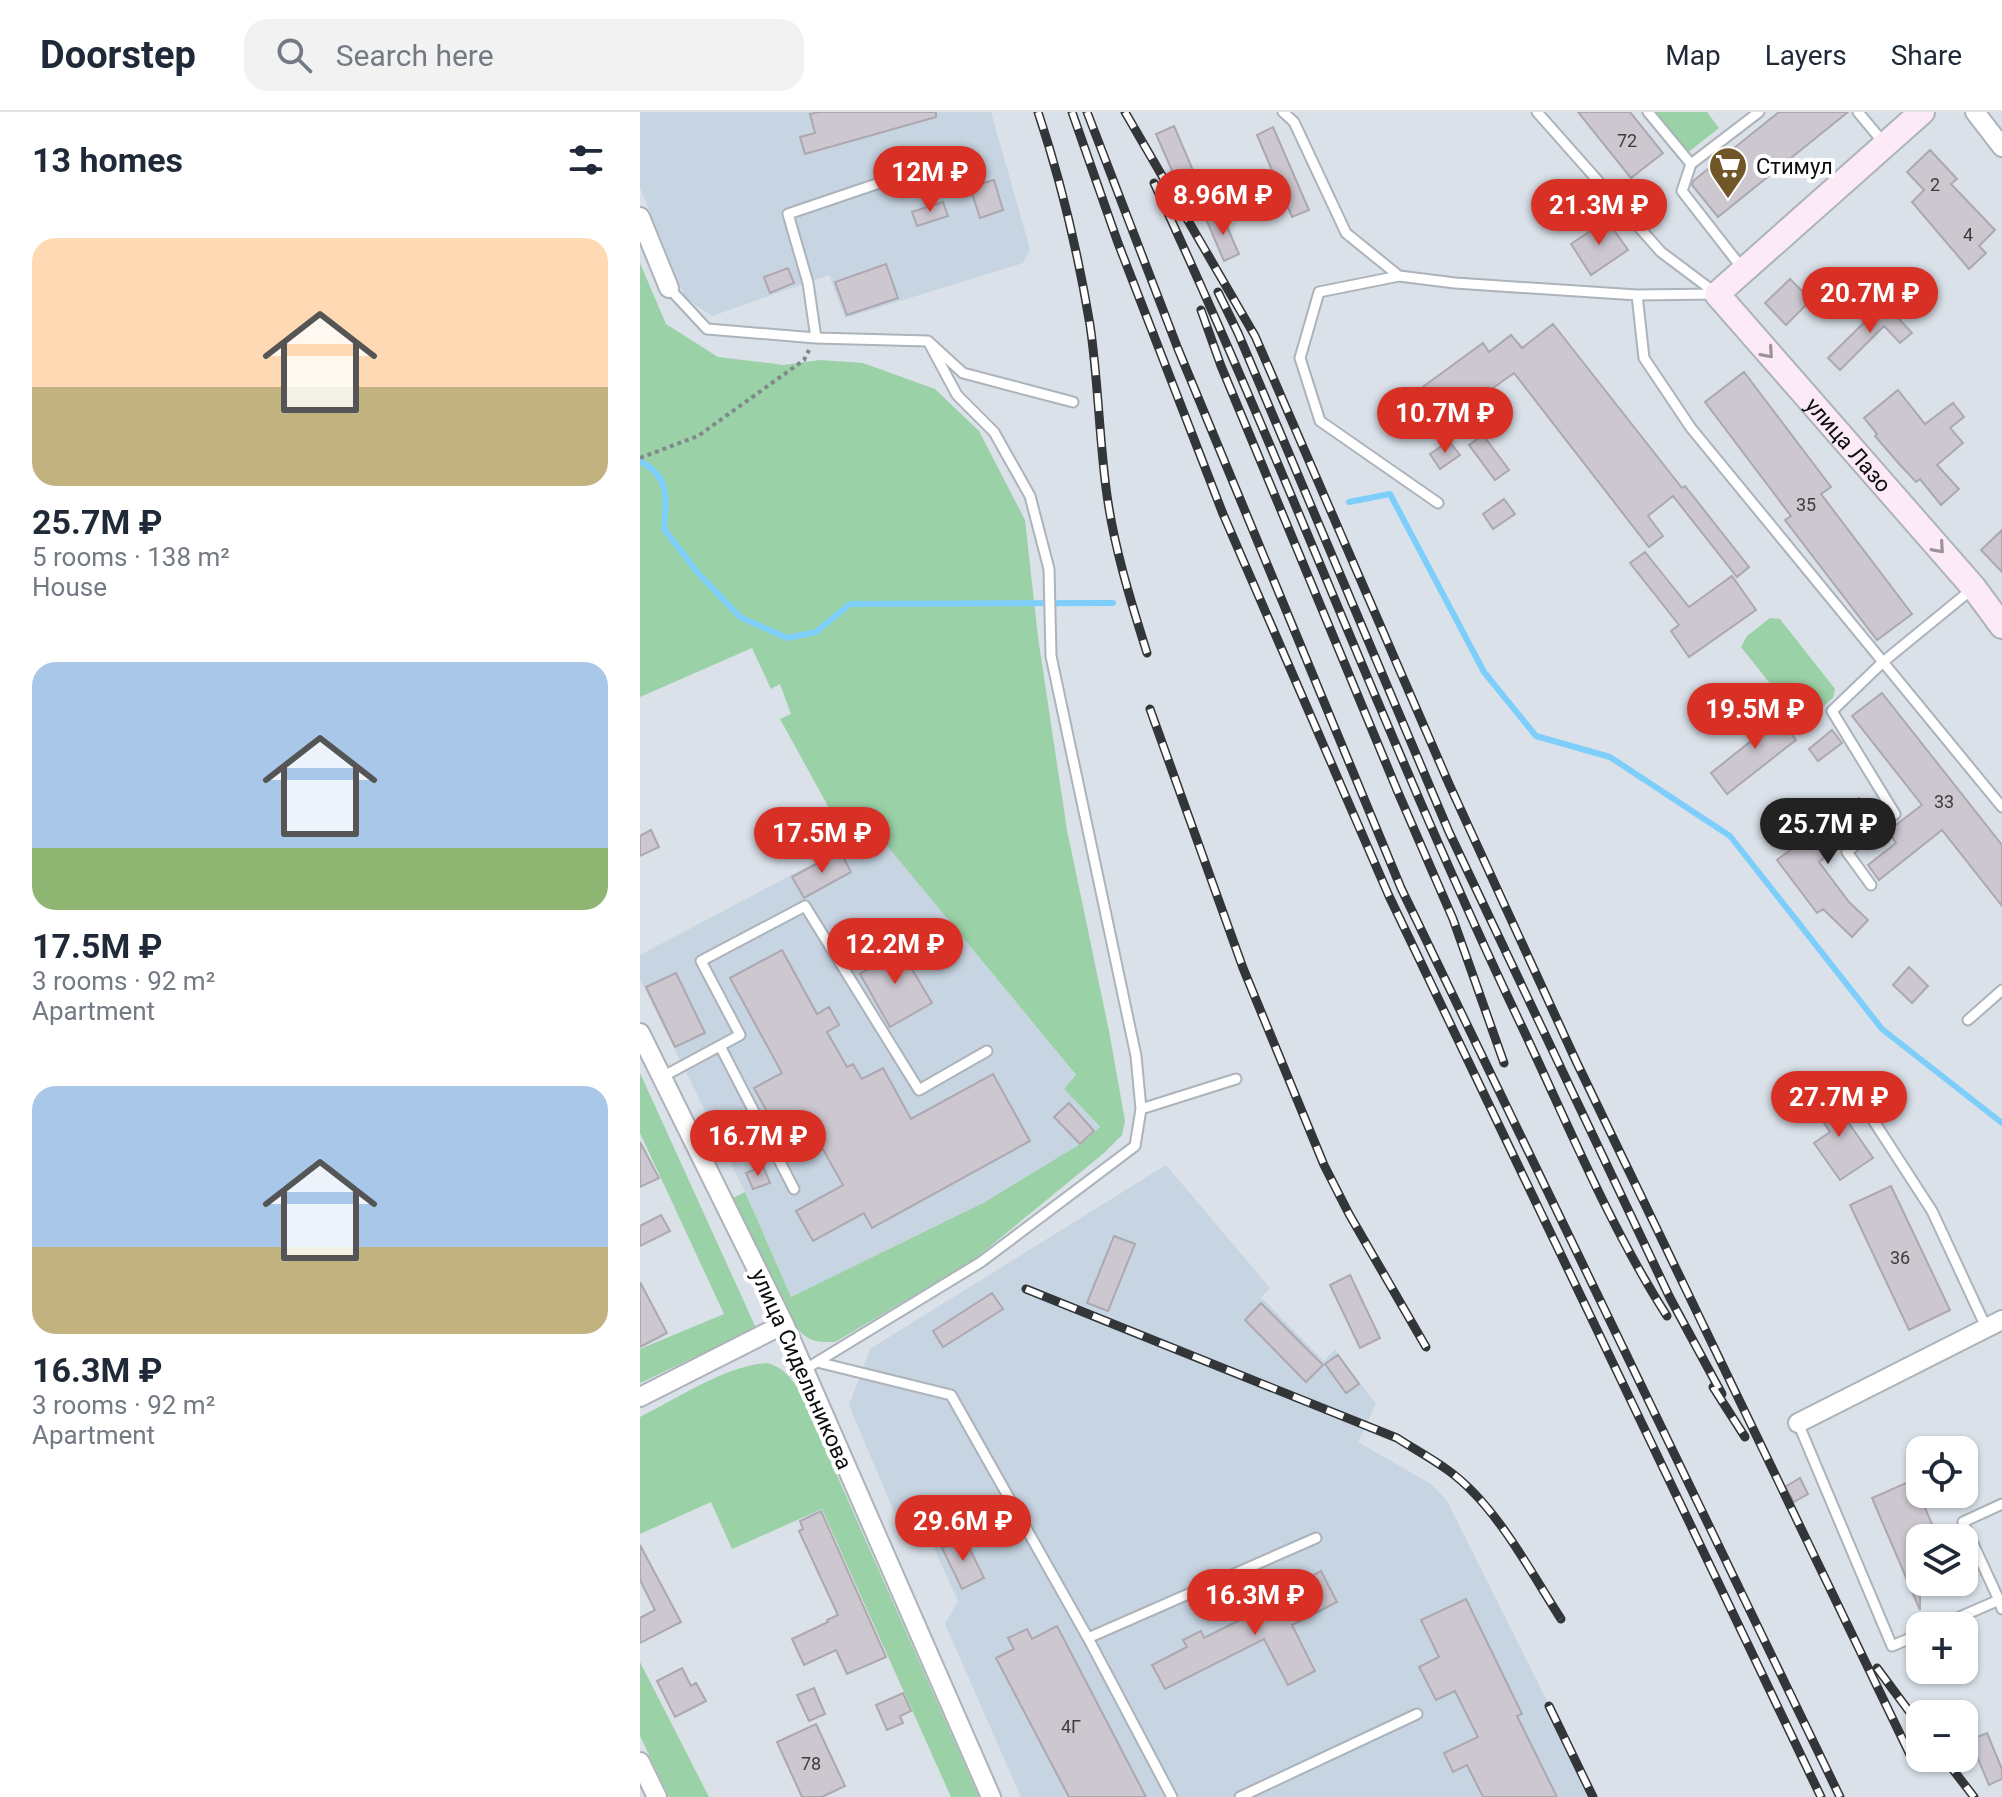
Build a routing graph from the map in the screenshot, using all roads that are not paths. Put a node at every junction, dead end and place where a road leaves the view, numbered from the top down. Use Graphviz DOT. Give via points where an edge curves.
graph roads {
  1 [pos="1283,112"];
  2 [pos="1537,112"];
  3 [pos="1648,112"];
  4 [pos="1759,112"];
  5 [pos="1858,112"];
  6 [pos="1922,112"];
  7 [pos="1975,112"];
  8 [pos="1886,145"];
  9 [pos="2002,147"];
  10 [pos="1691,164"];
  11 [pos="906,174"];
  12 [pos="640,217"];
  13 [pos="1744,271"];
  14 [pos="1399,276"];
  15 [pos="669,288"];
  16 [pos="1717,294"];
  17 [pos="1637,295"];
  18 [pos="816,338"];
  19 [pos="928,341"];
  20 [pos="1073,402"];
  21 [pos="1438,503"];
  22 [pos="1974,588"];
  23 [pos="2002,626"];
  24 [pos="1883,662"];
  25 [pos="2002,807"];
  26 [pos="1871,885"];
  27 [pos="2002,990"];
  28 [pos="1968,1020"];
  29 [pos="640,1033"];
  30 [pos="720,1046"];
  31 [pos="987,1051"];
  32 [pos="662,1077"];
  33 [pos="1236,1079"];
  34 [pos="1851,1086"];
  35 [pos="1141,1109"];
  36 [pos="794,1189"];
  37 [pos="1994,1323"];
  38 [pos="784,1324"];
  39 [pos="811,1366"];
  40 [pos="640,1397"];
  41 [pos="1798,1423"];
  42 [pos="2002,1504"];
  43 [pos="1316,1538"];
  44 [pos="2000,1605"];
  45 [pos="1978,1613"];
  46 [pos="1088,1638"];
  47 [pos="1906,1640"];
  48 [pos="1417,1714"];
  49 [pos="640,1762"];
  50 [pos="657,1797"];
  51 [pos="991,1797"];
  52 [pos="1172,1797"];
  53 [pos="1240,1797"];
  1 -- 14 [label="lane" via="1294,122 1346,233"];
  2 -- 16 [label="lane" via="1661,252"];
  3 -- 10 [label="lane"];
  4 -- 10 [label="lane"];
  5 -- 8 [label="lane"];
  6 -- 8 [label="street"];
  7 -- 9 [label="street"];
  8 -- 13 [label="street"];
  10 -- 13 [label="lane" via="1682,191"];
  11 -- 18 [label="lane" via="788,214 808,283"];
  12 -- 15 [label="street"];
  13 -- 16 [label="street"];
  14 -- 17 [label="lane"];
  14 -- 21 [label="lane" via="1319,292 1300,358 1320,421"];
  15 -- 18 [label="lane" via="707,329"];
  16 -- 17 [label="lane"];
  16 -- 22 [label="street, улица Лазо, one-way"];
  17 -- 24 [label="lane" via="1644,358 1683,416"];
  18 -- 19 [label="lane"];
  19 -- 20 [label="lane" via="963,373"];
  19 -- 35 [label="lane" via="957,395 994,432 1030,496 1049,569 1051,656 1136,1056"];
  22 -- 23 [label="street, улица Лазо"];
  22 -- 24 [label="lane"];
  24 -- 25 [label="lane"];
  24 -- 26 [label="lane" via="1832,711 1895,814 1847,852"];
  27 -- 28 [label="lane"];
  29 -- 32 [label="street, улица Сидельникова"];
  30 -- 31 [label="lane" via="740,1035 701,961 805,906 919,1090"];
  30 -- 32 [label="lane"];
  30 -- 36 [label="lane"];
  32 -- 38 [label="street, улица Сидельникова"];
  33 -- 35 [label="lane"];
  34 -- 37 [label="lane" via="1932,1211"];
  35 -- 39 [label="lane" via="1135,1146 981,1262"];
  37 -- 41 [label="street"];
  38 -- 39 [label="street, улица Сидельникова"];
  38 -- 40 [label="street"];
  39 -- 46 [label="lane" via="951,1395"];
  39 -- 51 [label="street, улица Сидельникова"];
  41 -- 47 [label="lane" via="1892,1646"];
  42 -- 44 [label="lane" via="1963,1522"];
  43 -- 46 [label="lane"];
  44 -- 45 [label="lane"];
  46 -- 52 [label="lane"];
  48 -- 53 [label="lane"];
  49 -- 50 [label="street"];
}
